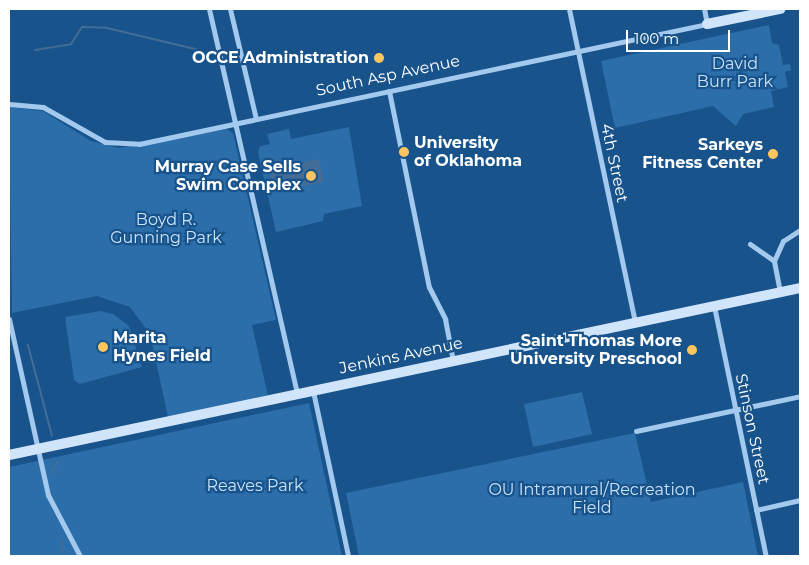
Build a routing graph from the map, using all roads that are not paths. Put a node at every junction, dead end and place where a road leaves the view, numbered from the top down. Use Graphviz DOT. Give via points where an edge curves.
graph roads {
  1 [pos="209,9"];
  2 [pos="230,9"];
  3 [pos="569,9"];
  4 [pos="704,9"];
  5 [pos="780,9"];
  6 [pos="707,24"];
  7 [pos="578,52"];
  8 [pos="389,91"];
  9 [pos="9,104"];
  10 [pos="256,118"];
  11 [pos="236,123"];
  12 [pos="800,230"];
  13 [pos="750,244"];
  14 [pos="774,261"];
  15 [pos="800,288"];
  16 [pos="780,292"];
  17 [pos="714,306"];
  18 [pos="9,319"];
  19 [pos="635,323"];
  20 [pos="453,361"];
  21 [pos="313,390"];
  22 [pos="297,394"];
  23 [pos="800,396"];
  24 [pos="735,409"];
  25 [pos="636,430"];
  26 [pos="37,449"];
  27 [pos="9,455"];
  28 [pos="800,500"];
  29 [pos="756,510"];
  30 [pos="80,556"];
  31 [pos="348,556"];
  32 [pos="766,556"];
  1 -- 11 [label="street"];
  2 -- 10 [label="street"];
  3 -- 7 [label="street, 4th Street"];
  4 -- 6 [label="street"];
  5 -- 6 [label="street, South Asp Avenue"];
  6 -- 7 [label="street, South Asp Avenue"];
  7 -- 8 [label="street, South Asp Avenue"];
  7 -- 19 [label="street, 4th Street"];
  8 -- 10 [label="street, South Asp Avenue"];
  8 -- 20 [label="street" via="429,287 445,319"];
  9 -- 11 [label="street, South Asp Avenue" via="43,107 92,137 120,145"];
  10 -- 11 [label="street, South Asp Avenue"];
  11 -- 22 [label="street"];
  12 -- 14 [label="street" via="783,242"];
  13 -- 14 [label="street"];
  14 -- 16 [label="street"];
  15 -- 16 [label="street, Jenkins Avenue"];
  16 -- 17 [label="street, Jenkins Avenue"];
  17 -- 19 [label="street, Jenkins Avenue"];
  17 -- 24 [label="street, Stinson Street"];
  18 -- 26 [label="street"];
  19 -- 20 [label="street, Jenkins Avenue"];
  20 -- 21 [label="street, Jenkins Avenue"];
  21 -- 22 [label="street, Jenkins Avenue"];
  21 -- 31 [label="street"];
  22 -- 26 [label="street, Jenkins Avenue"];
  23 -- 24 [label="street"];
  24 -- 25 [label="street"];
  24 -- 29 [label="street, Stinson Street"];
  26 -- 27 [label="street, Jenkins Avenue"];
  26 -- 30 [label="street" via="56,513"];
  28 -- 29 [label="street"];
  29 -- 32 [label="street, Stinson Street"];
}
